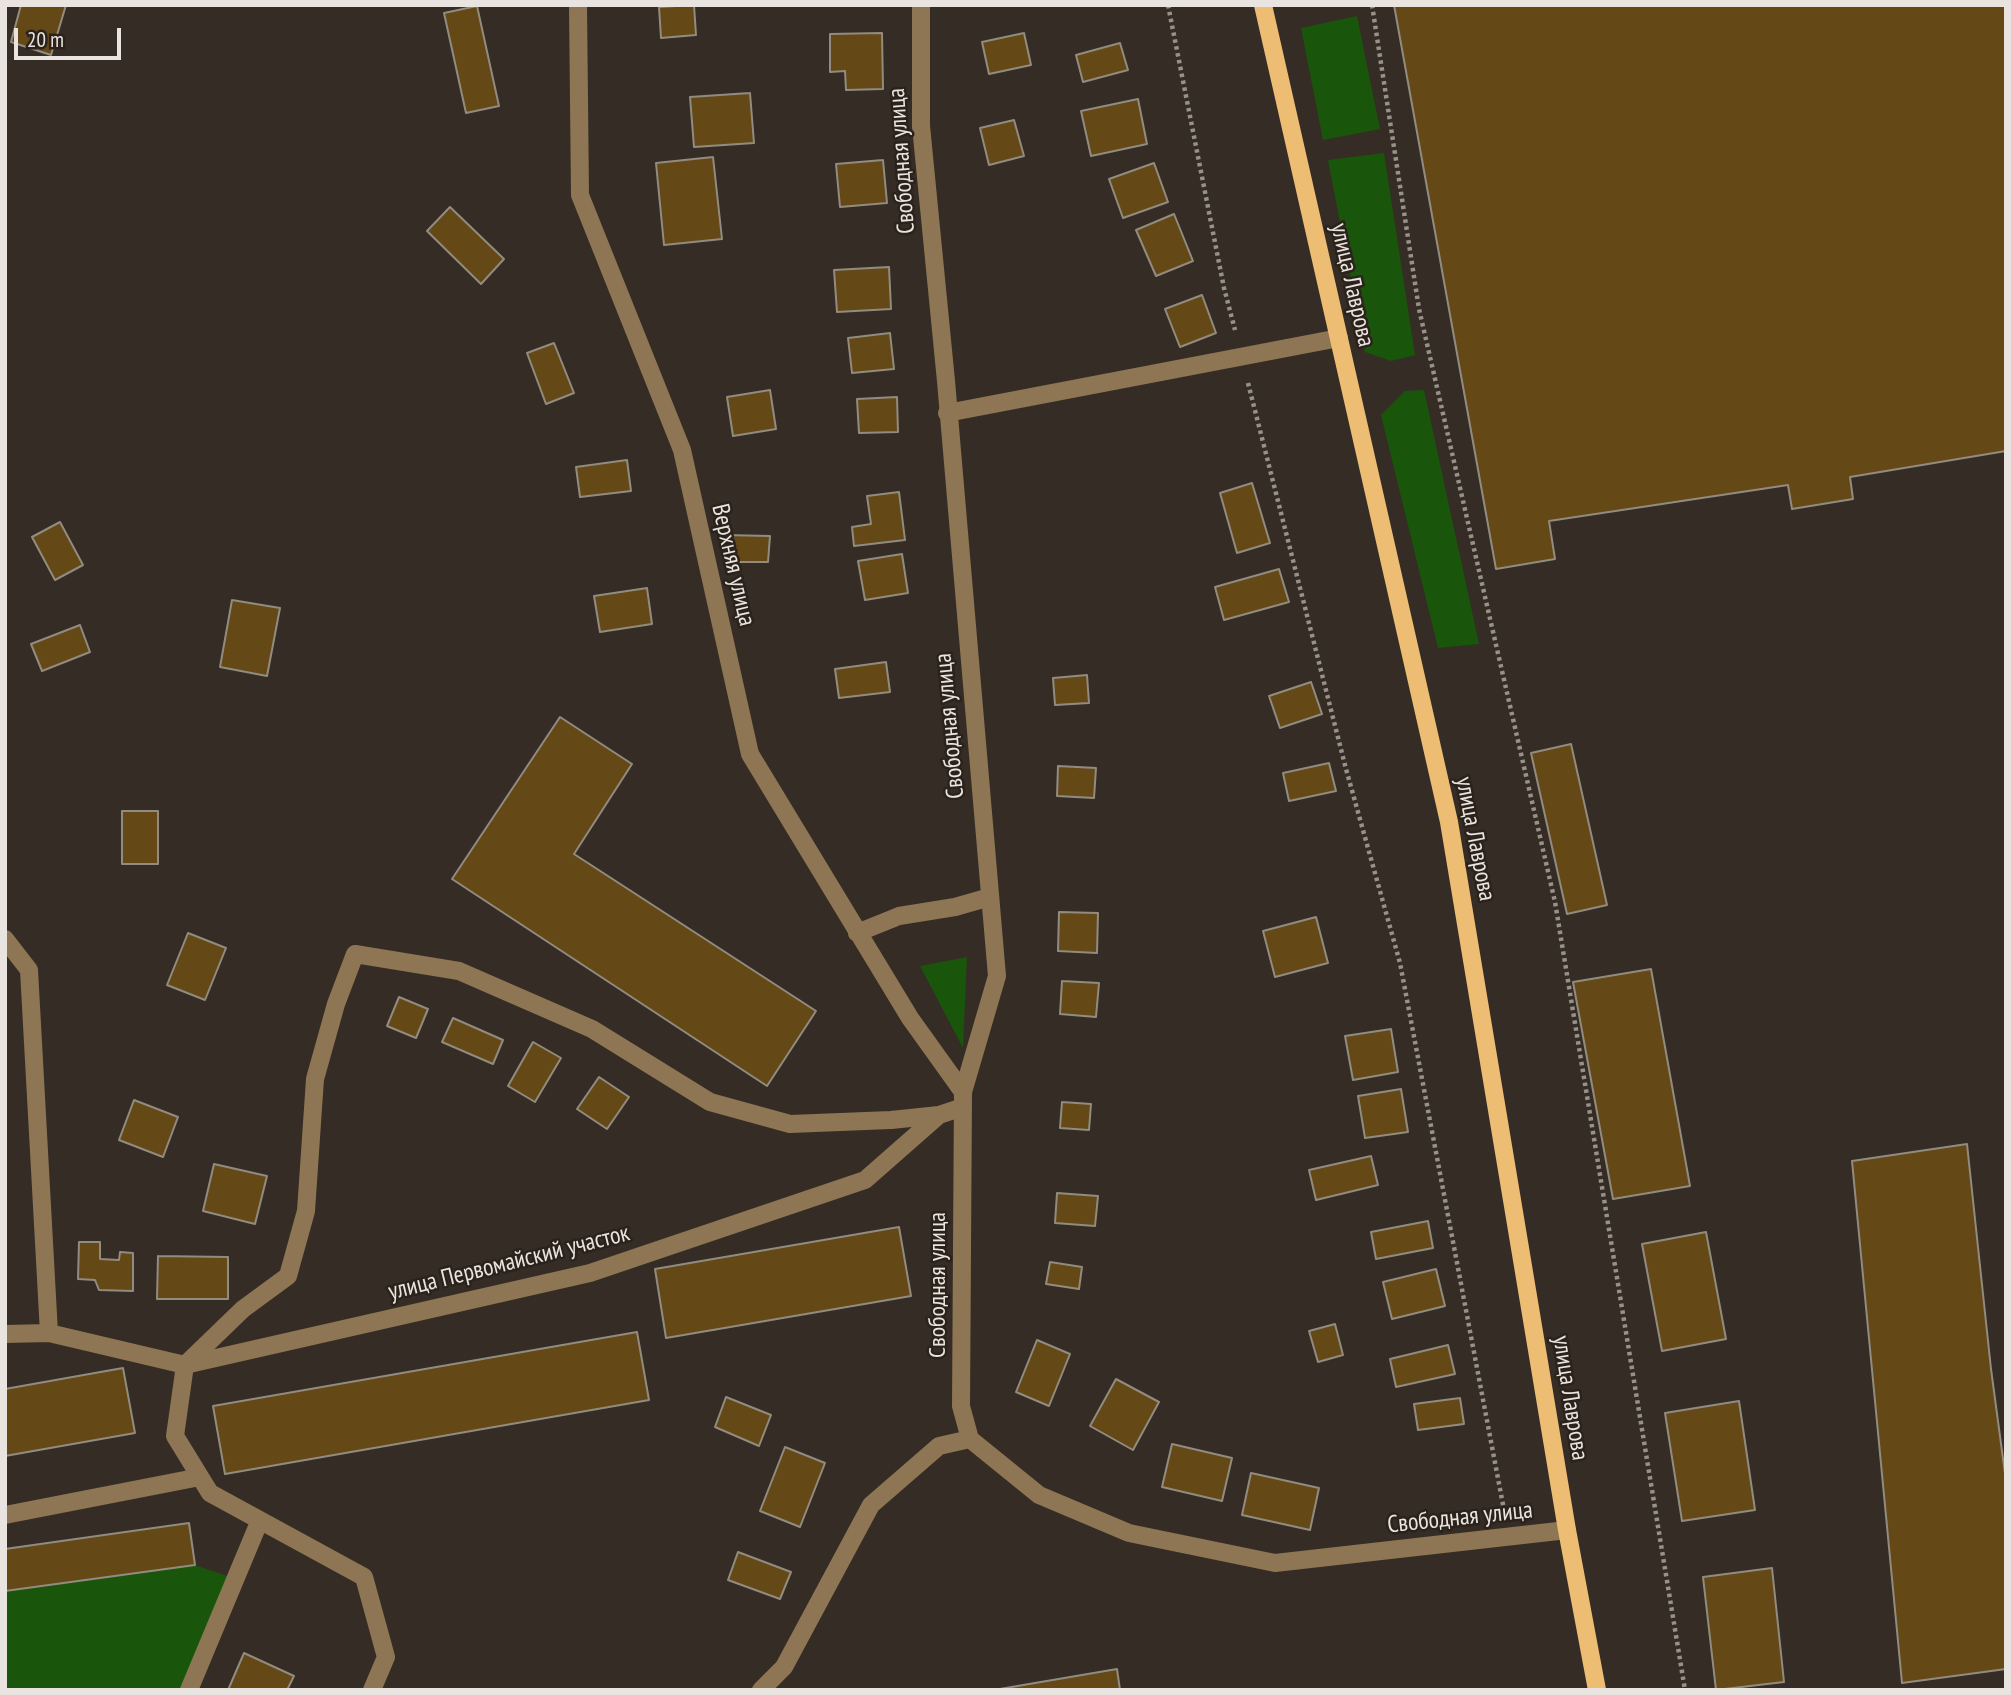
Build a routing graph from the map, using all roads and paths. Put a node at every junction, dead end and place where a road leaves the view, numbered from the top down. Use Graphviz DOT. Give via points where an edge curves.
graph roads {
  1 [pos="578,5"];
  2 [pos="921,5"];
  3 [pos="1168,5"];
  4 [pos="1264,5"];
  5 [pos="1372,5"];
  6 [pos="1339,338"];
  7 [pos="1242,359"];
  8 [pos="947,413"];
  9 [pos="990,897"];
  10 [pos="857,933"];
  11 [pos="5,939"];
  12 [pos="963,1099"];
  13 [pos="939,1115"];
  14 [pos="49,1333"];
  15 [pos="5,1334"];
  16 [pos="185,1365"];
  17 [pos="970,1439"];
  18 [pos="200,1477"];
  19 [pos="5,1515"];
  20 [pos="260,1520"];
  21 [pos="1567,1530"];
  22 [pos="1510,1537"];
  23 [pos="189,1690"];
  24 [pos="372,1690"];
  25 [pos="761,1690"];
  26 [pos="1597,1690"];
  27 [pos="1685,1690"];
  1 -- 10 [label="street, Верхняя улица" via="580,195 682,450 750,754"];
  2 -- 8 [label="street, Свободная улица" via="921,126"];
  3 -- 7 [label="path"];
  4 -- 6 [label="main road, улица Лаврова"];
  5 -- 27 [label="path" via="1419,309 1555,902"];
  6 -- 7 [label="street"];
  6 -- 21 [label="main road, улица Лаврова" via="1449,822"];
  7 -- 8 [label="street"];
  7 -- 22 [label="path" via="1400,963"];
  8 -- 9 [label="street, Свободная улица"];
  9 -- 10 [label="street" via="899,916"];
  9 -- 12 [label="street, Свободная улица" via="997,976"];
  10 -- 12 [label="street, Верхняя улица"];
  11 -- 14 [label="street" via="29,970"];
  12 -- 13 [label="street, улица Первомайский участок"];
  12 -- 17 [label="street, Свободная улица" via="961,1406"];
  13 -- 16 [label="street, улица Первомайский участок" via="865,1180 590,1273"];
  13 -- 16 [label="street, улица Первомайский участок" via="790,1124 710,1102 592,1029 459,971 355,954 315,1079 306,1211 288,1276 243,1309"];
  14 -- 15 [label="street, улица Первомайский участок"];
  14 -- 16 [label="street, улица Первомайский участок"];
  16 -- 18 [label="street" via="175,1436"];
  17 -- 22 [label="street, Свободная улица" via="1040,1495 1129,1533 1275,1563"];
  17 -- 25 [label="street" via="939,1446 870,1505 784,1667"];
  18 -- 19 [label="street"];
  18 -- 20 [label="street" via="210,1493"];
  20 -- 23 [label="street"];
  20 -- 24 [label="street" via="364,1577 386,1657"];
  21 -- 22 [label="street, Свободная улица"];
  21 -- 26 [label="main road, улица Лаврова"];
}
